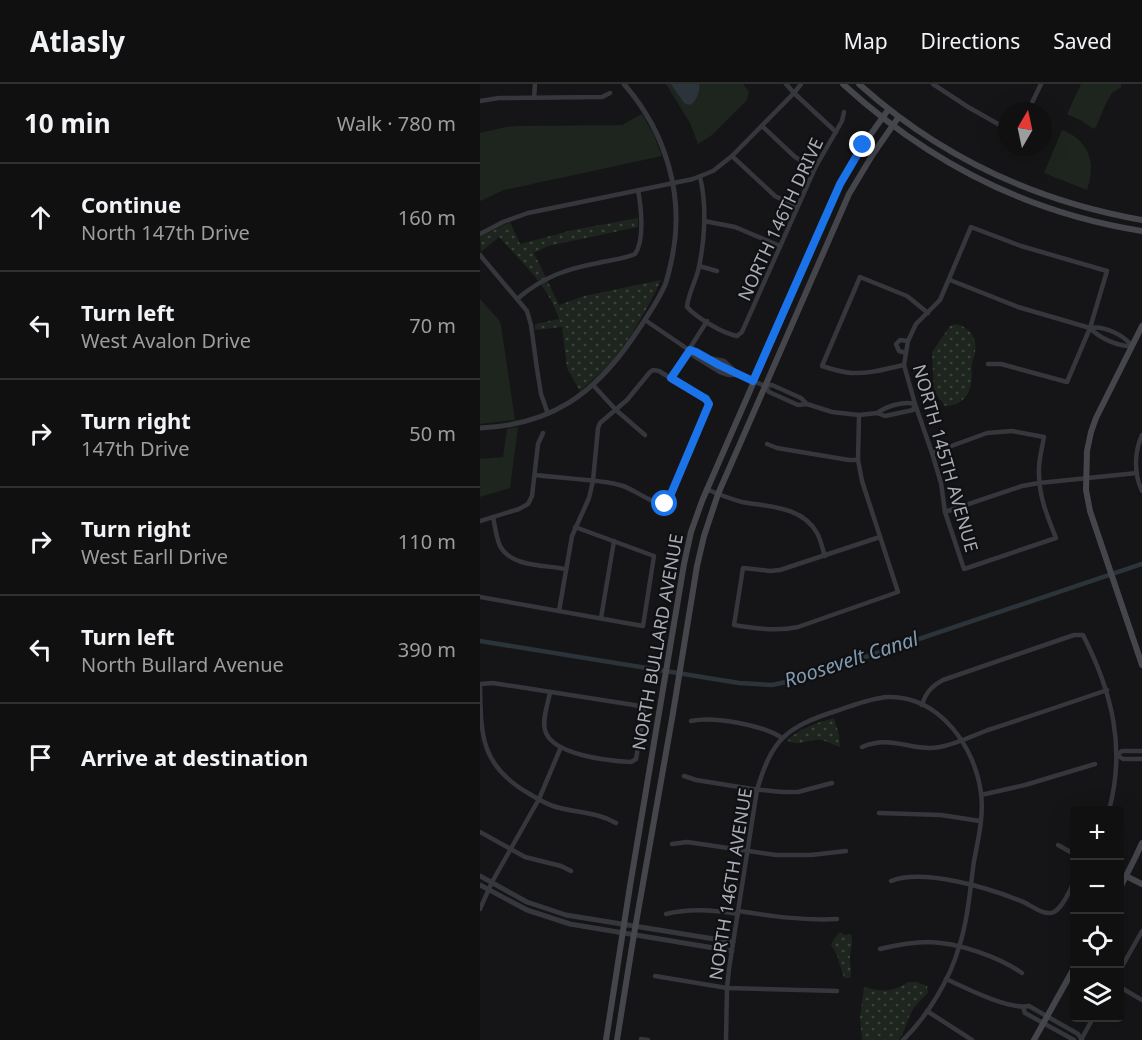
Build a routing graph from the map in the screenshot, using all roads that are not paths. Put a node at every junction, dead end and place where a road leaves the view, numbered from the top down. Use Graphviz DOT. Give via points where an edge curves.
graph roads {
  1 [pos="535,84"];
  2 [pos="624,84"];
  3 [pos="786,84"];
  4 [pos="801,84"];
  5 [pos="843,84"];
  6 [pos="859,84"];
  7 [pos="933,84"];
  8 [pos="1041,84"];
  9 [pos="610,93"];
  10 [pos="794,93"];
  11 [pos="534,98"];
  12 [pos="480,100"];
  13 [pos="1032,102"];
  14 [pos="888,110"];
  15 [pos="844,112"];
  16 [pos="898,118"];
  17 [pos="882,119"];
  18 [pos="998,124"];
  19 [pos="762,126"];
  20 [pos="892,126"];
  21 [pos="836,132"];
  22 [pos="732,156"];
  23 [pos="815,168"];
  24 [pos="700,177"];
  25 [pos="673,183"];
  26 [pos="638,190"];
  27 [pos="797,207"];
  28 [pos="825,217"];
  29 [pos="1142,220"];
  30 [pos="704,221"];
  31 [pos="837,222"];
  32 [pos="1142,231"];
  33 [pos="480,234"];
  34 [pos="780,246"];
  35 [pos="480,255"];
  36 [pos="699,266"];
  37 [pos="717,271"];
  38 [pos="950,280"];
  39 [pos="517,299"];
  40 [pos="928,313"];
  41 [pos="645,320"];
  42 [pos="707,321"];
  43 [pos="1142,326"];
  44 [pos="1090,328"];
  45 [pos="908,341"];
  46 [pos="1132,346"];
  47 [pos="690,350"];
  48 [pos="906,353"];
  49 [pos="988,364"];
  50 [pos="904,365"];
  51 [pos="737,373"];
  52 [pos="671,378"];
  53 [pos="753,381"];
  54 [pos="593,385"];
  55 [pos="765,386"];
  56 [pos="915,404"];
  57 [pos="616,410"];
  58 [pos="877,413"];
  59 [pos="548,414"];
  60 [pos="859,415"];
  61 [pos="480,428"];
  62 [pos="543,433"];
  63 [pos="645,435"];
  64 [pos="1142,435"];
  65 [pos="767,444"];
  66 [pos="932,453"];
  67 [pos="858,460"];
  68 [pos="1137,473"];
  69 [pos="535,475"];
  70 [pos="1086,478"];
  71 [pos="593,481"];
  72 [pos="1039,483"];
  73 [pos="706,489"];
  74 [pos="1142,491"];
  75 [pos="718,494"];
  76 [pos="945,513"];
  77 [pos="493,518"];
  78 [pos="480,521"];
  79 [pos="575,527"];
  80 [pos="880,537"];
  81 [pos="614,541"];
  82 [pos="825,556"];
  83 [pos="566,569"];
  84 [pos="480,597"];
  85 [pos="559,611"];
  86 [pos="601,618"];
  87 [pos="1142,665"];
  88 [pos="480,684"];
  89 [pos="1107,690"];
  90 [pos="550,692"];
  91 [pos="922,705"];
  92 [pos="691,721"];
  93 [pos="782,738"];
  94 [pos="962,740"];
  95 [pos="561,747"];
  96 [pos="862,747"];
  97 [pos="1142,751"];
  98 [pos="1117,755"];
  99 [pos="1142,759"];
  100 [pos="1095,764"];
  101 [pos="684,776"];
  102 [pos="832,783"];
  103 [pos="757,790"];
  104 [pos="981,795"];
  105 [pos="539,799"];
  106 [pos="1110,806"];
  107 [pos="879,813"];
  108 [pos="980,821"];
  109 [pos="616,823"];
  110 [pos="480,832"];
  111 [pos="1142,843"];
  112 [pos="672,844"];
  113 [pos="1058,845"];
  114 [pos="511,849"];
  115 [pos="846,851"];
  116 [pos="748,852"];
  117 [pos="1070,852"];
  118 [pos="571,871"];
  119 [pos="480,876"];
  120 [pos="1126,876"];
  121 [pos="1124,879"];
  122 [pos="891,881"];
  123 [pos="492,882"];
  124 [pos="971,884"];
  125 [pos="1142,884"];
  126 [pos="480,885"];
  127 [pos="1070,888"];
  128 [pos="488,889"];
  129 [pos="480,909"];
  130 [pos="738,913"];
  131 [pos="666,914"];
  132 [pos="837,919"];
  133 [pos="624,925"];
  134 [pos="635,927"];
  135 [pos="1142,931"];
  136 [pos="623,933"];
  137 [pos="634,935"];
  138 [pos="733,942"];
  139 [pos="959,947"];
  140 [pos="880,949"];
  141 [pos="732,951"];
  142 [pos="1120,968"];
  143 [pos="1022,973"];
  144 [pos="1070,975"];
  145 [pos="654,976"];
  146 [pos="946,979"];
  147 [pos="727,988"];
  148 [pos="1124,990"];
  149 [pos="837,991"];
  150 [pos="1142,1000"];
  151 [pos="927,1011"];
  152 [pos="1046,1020"];
  153 [pos="1090,1022"];
  154 [pos="1069,1029"];
  155 [pos="1066,1035"];
  156 [pos="640,1039"];
  157 [pos="606,1040"];
  158 [pos="617,1040"];
  159 [pos="648,1040"];
  160 [pos="726,1040"];
  161 [pos="903,1040"];
  162 [pos="972,1040"];
  163 [pos="1034,1040"];
  164 [pos="1074,1040"];
  165 [pos="1081,1040"];
  1 -- 11 [label="street"];
  2 -- 25 [label="street" via="658,136"];
  3 -- 10 [label="street"];
  4 -- 10 [label="street"];
  5 -- 17 [label="main road"];
  6 -- 14 [label="main road"];
  7 -- 18 [label="street"];
  8 -- 13 [label="street"];
  9 -- 11 [label="street" via="602,97"];
  10 -- 19 [label="street"];
  10 -- 21 [label="street"];
  11 -- 12 [label="street"];
  14 -- 16 [label="main road"];
  14 -- 17 [label="main road, NORTH BULLARD AVENUE"];
  15 -- 21 [label="street, NORTH 146TH DRIVE"];
  16 -- 20 [label="main road, NORTH BULLARD AVENUE"];
  16 -- 29 [label="main road" via="969,162 1026,189 1087,209"];
  17 -- 20 [label="main road"];
  17 -- 28 [label="main road, NORTH BULLARD AVENUE" via="846,171"];
  19 -- 22 [label="street"];
  19 -- 23 [label="street" via="795,157"];
  20 -- 31 [label="main road, NORTH BULLARD AVENUE" via="854,186"];
  20 -- 32 [label="main road" via="946,162 1009,193 1071,215"];
  21 -- 23 [label="street, NORTH 146TH DRIVE"];
  22 -- 24 [label="street"];
  22 -- 27 [label="street" via="775,196"];
  23 -- 27 [label="street, NORTH 146TH DRIVE"];
  24 -- 25 [label="street"];
  24 -- 30 [label="street"];
  25 -- 26 [label="street"];
  25 -- 41 [label="street" via="675,237 669,273"];
  26 -- 33 [label="street" via="528,213"];
  26 -- 39 [label="street" via="641,224 637,253 557,273"];
  27 -- 34 [label="street, NORTH 146TH DRIVE"];
  28 -- 31 [label="main road"];
  28 -- 53 [label="main road, NORTH BULLARD AVENUE"];
  30 -- 34 [label="street" via="735,227"];
  30 -- 36 [label="street"];
  31 -- 55 [label="main road, NORTH BULLARD AVENUE"];
  34 -- 42 [label="street, NORTH 146TH DRIVE" via="742,332 737,336 730,334"];
  35 -- 39 [label="street"];
  36 -- 37 [label="street"];
  36 -- 42 [label="street" via="687,307"];
  38 -- 40 [label="street, NORTH 145TH AVENUE"];
  38 -- 44 [label="street" via="1018,308"];
  38 -- 44 [label="street, NORTH 145TH AVENUE" via="971,227 1107,271"];
  39 -- 59 [label="street" via="527,311 531,325"];
  40 -- 45 [label="street, NORTH 145TH AVENUE" via="916,324"];
  40 -- 50 [label="street" via="907,296 860,277 822,366 862,373"];
  41 -- 47 [label="street"];
  41 -- 54 [label="street" via="614,364"];
  42 -- 47 [label="street"];
  43 -- 46 [label="main road"];
  44 -- 46 [label="street" via="1127,339"];
  44 -- 49 [label="street" via="1066,382"];
  45 -- 48 [label="street, NORTH 145TH AVENUE"];
  45 -- 48 [label="street" via="896,344 899,351"];
  46 -- 70 [label="main road" via="1091,432"];
  47 -- 51 [label="street" via="724,361"];
  47 -- 51 [label="street" via="720,372"];
  47 -- 52 [label="street"];
  48 -- 50 [label="street, NORTH 145TH AVENUE"];
  50 -- 56 [label="street, NORTH 145TH AVENUE"];
  51 -- 53 [label="street"];
  52 -- 57 [label="street" via="651,371"];
  52 -- 71 [label="street" via="709,402 709,407 668,501 662,504 624,486"];
  53 -- 55 [label="street"];
  53 -- 73 [label="main road, NORTH BULLARD AVENUE"];
  54 -- 57 [label="street"];
  54 -- 59 [label="street"];
  55 -- 60 [label="street" via="772,385 832,412"];
  55 -- 75 [label="main road, NORTH BULLARD AVENUE"];
  56 -- 58 [label="street" via="909,402"];
  56 -- 58 [label="street" via="909,411 885,416"];
  56 -- 66 [label="street, NORTH 145TH AVENUE"];
  57 -- 63 [label="street"];
  57 -- 71 [label="street" via="599,426"];
  58 -- 60 [label="street"];
  59 -- 61 [label="street" via="506,426"];
  60 -- 67 [label="street"];
  62 -- 69 [label="street"];
  64 -- 68 [label="street"];
  65 -- 67 [label="street"];
  66 -- 72 [label="street" via="987,433 1012,431 1044,437"];
  66 -- 76 [label="street, NORTH 145TH AVENUE"];
  67 -- 80 [label="street"];
  68 -- 70 [label="street"];
  68 -- 74 [label="street"];
  69 -- 71 [label="street"];
  69 -- 77 [label="street" via="528,504"];
  70 -- 72 [label="street"];
  70 -- 87 [label="main road" via="1090,511"];
  71 -- 79 [label="street"];
  72 -- 76 [label="street"];
  72 -- 76 [label="street, NORTH 145TH AVENUE" via="1056,538 964,569"];
  73 -- 75 [label="street"];
  73 -- 133 [label="main road, NORTH BULLARD AVENUE" via="687,549"];
  75 -- 82 [label="street" via="800,516 817,533"];
  75 -- 134 [label="main road, NORTH BULLARD AVENUE" via="700,549"];
  77 -- 78 [label="street"];
  77 -- 83 [label="street" via="499,544 507,556"];
  79 -- 81 [label="street"];
  79 -- 83 [label="street"];
  80 -- 82 [label="street"];
  80 -- 82 [label="street" via="898,592 786,630 734,625 743,568 780,570"];
  81 -- 86 [label="street"];
  81 -- 86 [label="street" via="654,556 643,626"];
  83 -- 85 [label="street"];
  84 -- 85 [label="street"];
  85 -- 86 [label="street"];
  88 -- 90 [label="street"];
  88 -- 105 [label="street" via="481,728 490,757 506,778"];
  89 -- 91 [label="street" via="1080,634 943,680 927,692"];
  89 -- 94 [label="street"];
  89 -- 98 [label="street"];
  90 -- 95 [label="street" via="545,732 551,742"];
  90 -- 95 [label="street" via="642,707 644,712 634,762 590,757"];
  91 -- 93 [label="street" via="906,699 875,699 806,721"];
  91 -- 94 [label="street" via="941,716"];
  92 -- 93 [label="street" via="702,718 754,726"];
  93 -- 103 [label="street, NORTH 146TH AVENUE" via="769,756"];
  94 -- 96 [label="street" via="927,748 886,741"];
  94 -- 104 [label="street" via="978,777"];
  95 -- 105 [label="street"];
  97 -- 98 [label="street" via="1122,751"];
  98 -- 99 [label="street" via="1123,759"];
  98 -- 106 [label="street"];
  100 -- 104 [label="street"];
  101 -- 103 [label="street"];
  102 -- 103 [label="street" via="798,792"];
  103 -- 116 [label="street, NORTH 146TH AVENUE"];
  104 -- 108 [label="street"];
  105 -- 109 [label="street" via="552,806 604,816"];
  105 -- 114 [label="street"];
  107 -- 108 [label="street"];
  108 -- 124 [label="street"];
  110 -- 114 [label="street"];
  111 -- 120 [label="main road"];
  112 -- 116 [label="street" via="687,842"];
  113 -- 117 [label="street"];
  114 -- 118 [label="street"];
  114 -- 123 [label="street"];
  115 -- 116 [label="street" via="811,855"];
  116 -- 130 [label="street, NORTH 146TH AVENUE"];
  119 -- 123 [label="street"];
  120 -- 121 [label="main road"];
  120 -- 125 [label="main road"];
  122 -- 124 [label="street" via="911,876"];
  123 -- 128 [label="street"];
  123 -- 133 [label="street" via="527,902 555,912"];
  124 -- 127 [label="street" via="1046,913 1058,909"];
  124 -- 139 [label="street"];
  126 -- 128 [label="street"];
  128 -- 129 [label="street"];
  128 -- 136 [label="street" via="553,920"];
  130 -- 131 [label="street" via="704,910"];
  130 -- 132 [label="street"];
  130 -- 138 [label="street, NORTH 146TH AVENUE"];
  133 -- 134 [label="street"];
  133 -- 136 [label="main road, NORTH BULLARD AVENUE"];
  134 -- 137 [label="main road, NORTH BULLARD AVENUE"];
  134 -- 138 [label="street"];
  135 -- 142 [label="street"];
  136 -- 137 [label="street"];
  136 -- 157 [label="main road, NORTH BULLARD AVENUE"];
  137 -- 141 [label="street"];
  137 -- 158 [label="main road, NORTH BULLARD AVENUE"];
  138 -- 141 [label="street, NORTH 146TH AVENUE"];
  139 -- 140 [label="street" via="931,942"];
  139 -- 143 [label="street" via="987,955"];
  139 -- 146 [label="street"];
  141 -- 147 [label="street, NORTH 146TH AVENUE"];
  144 -- 152 [label="main road"];
  145 -- 147 [label="street"];
  146 -- 151 [label="street"];
  146 -- 152 [label="street"];
  147 -- 149 [label="street"];
  147 -- 160 [label="street, NORTH 146TH AVENUE"];
  148 -- 150 [label="street"];
  151 -- 161 [label="street"];
  151 -- 162 [label="street"];
  152 -- 154 [label="street"];
  152 -- 155 [label="street"];
  152 -- 163 [label="main road"];
  153 -- 165 [label="street"];
  154 -- 155 [label="street"];
  154 -- 165 [label="street"];
  155 -- 164 [label="street"];
  156 -- 159 [label="street"];
}
